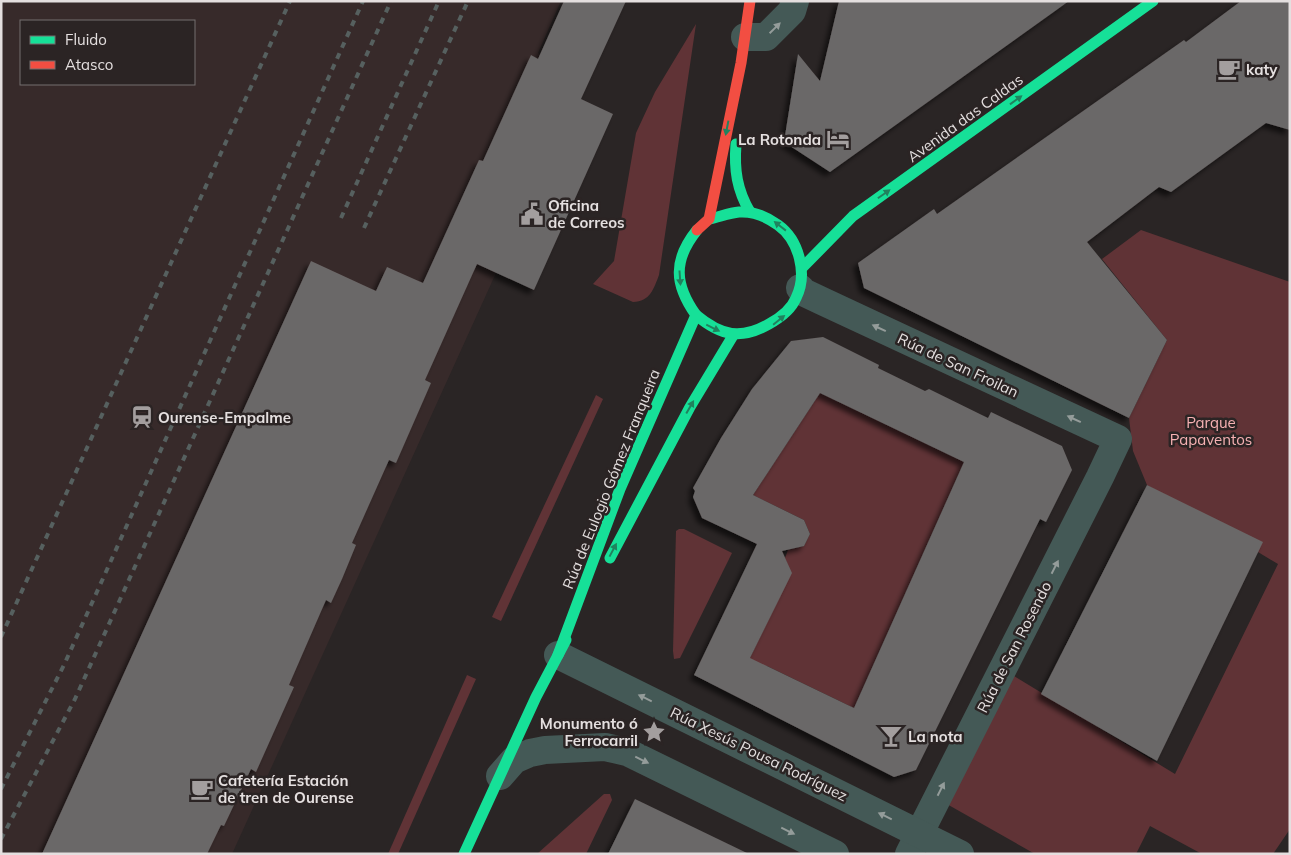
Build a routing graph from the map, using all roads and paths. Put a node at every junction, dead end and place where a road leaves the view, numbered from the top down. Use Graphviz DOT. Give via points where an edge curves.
graph roads {
  1 [pos="750,1"];
  2 [pos="796,1"];
  3 [pos="1153,1"];
  4 [pos="745,36"];
  5 [pos="741,63"];
  6 [pos="750,212"];
  7 [pos="709,219"];
  8 [pos="801,278"];
  9 [pos="696,315"];
  10 [pos="734,334"];
  11 [pos="1118,439"];
  12 [pos="558,655"];
  13 [pos="500,776"];
  14 [pos="914,843"];
  15 [pos="464,854"];
  16 [pos="835,854"];
  17 [pos="960,854"];
  1 -- 4 [label="main road"];
  4 -- 2 [label="street, one-way" via="766,37 792,12"];
  8 -- 3 [label="main road, Avenida das Caldas, one-way" via="853,216"];
  4 -- 5 [label="main road"];
  5 -- 6 [label="main road" via="736,179 741,198"];
  5 -- 7 [label="main road, one-way"];
  6 -- 7 [label="main road" via="737,210"];
  8 -- 6 [label="main road, one-way" via="799,253 786,230 769,218"];
  7 -- 9 [label="main road, one-way" via="688,239 679,263 681,288 688,306"];
  10 -- 8 [label="main road, one-way" via="750,334 768,328 786,315 794,304"];
  11 -- 8 [label="street, Rúa de San Froilan, one-way" via="822,302 803,292"];
  9 -- 10 [label="main road, one-way" via="711,328"];
  9 -- 12 [label="main road, Rúa de Eulogio Gómez Franqueira" via="620,489"];
  12 -- 10 [label="main road, Rúa de Eulogio Gómez Franqueira, one-way" via="690,407"];
  14 -- 11 [label="street, Rúa de San Rosendo, one-way"];
  12 -- 13 [label="main road, Rúa de Eulogio Gómez Franqueira"];
  14 -- 12 [label="street, Rúa Xesús Pousa Rodríguez, one-way"];
  13 -- 15 [label="main road, Rúa de Eulogio Gómez Franqueira"];
  13 -- 16 [label="street, one-way" via="514,760 545,750 605,747 627,752"];
  14 -- 17 [label="street, Rúa Xesús Pousa Rodríguez"];
}
